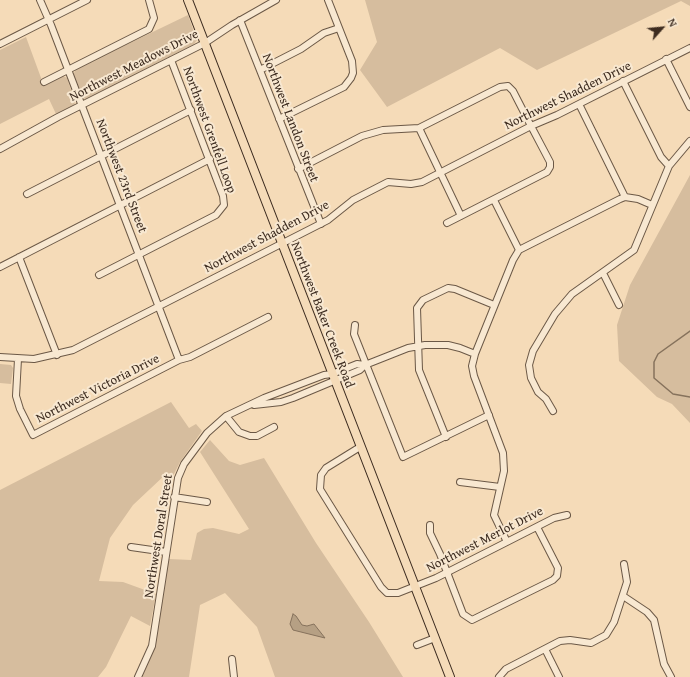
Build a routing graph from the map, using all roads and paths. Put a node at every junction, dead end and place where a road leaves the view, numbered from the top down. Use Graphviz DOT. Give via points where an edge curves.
graph roads {
  1 [pos="40,0"];
  2 [pos="87,0"];
  3 [pos="149,0"];
  4 [pos="188,0"];
  5 [pos="276,0"];
  6 [pos="328,0"];
  7 [pos="49,18"];
  8 [pos="240,20"];
  9 [pos="338,28"];
  10 [pos="0,43"];
  11 [pos="205,43"];
  12 [pos="690,48"];
  13 [pos="666,59"];
  14 [pos="171,60"];
  15 [pos="68,70"];
  16 [pos="260,70"];
  17 [pos="623,81"];
  18 [pos="44,82"];
  19 [pos="578,104"];
  20 [pos="82,105"];
  21 [pos="690,107"];
  22 [pos="191,110"];
  23 [pos="279,119"];
  24 [pos="531,126"];
  25 [pos="419,128"];
  26 [pos="690,141"];
  27 [pos="0,149"];
  28 [pos="101,156"];
  29 [pos="210,159"];
  30 [pos="669,166"];
  31 [pos="298,169"];
  32 [pos="440,173"];
  33 [pos="27,194"];
  34 [pos="624,197"];
  35 [pos="494,200"];
  36 [pos="120,205"];
  37 [pos="652,205"];
  38 [pos="461,216"];
  39 [pos="447,223"];
  40 [pos="321,224"];
  41 [pos="282,244"];
  42 [pos="519,250"];
  43 [pos="139,254"];
  44 [pos="20,257"];
  45 [pos="0,267"];
  46 [pos="603,273"];
  47 [pos="99,275"];
  48 [pos="494,305"];
  49 [pos="619,305"];
  50 [pos="159,306"];
  51 [pos="268,317"];
  52 [pos="355,325"];
  53 [pos="418,346"];
  54 [pos="475,354"];
  55 [pos="57,355"];
  56 [pos="0,357"];
  57 [pos="18,359"];
  58 [pos="180,360"];
  59 [pos="365,364"];
  60 [pos="333,377"];
  61 [pos="251,405"];
  62 [pos="553,411"];
  63 [pos="489,415"];
  64 [pos="226,416"];
  65 [pos="274,428"];
  66 [pos="446,437"];
  67 [pos="360,447"];
  68 [pos="460,482"];
  69 [pos="500,488"];
  70 [pos="174,497"];
  71 [pos="207,502"];
  72 [pos="566,515"];
  73 [pos="430,525"];
  74 [pos="537,527"];
  75 [pos="507,542"];
  76 [pos="131,546"];
  77 [pos="166,552"];
  78 [pos="624,564"];
  79 [pos="447,573"];
  80 [pos="414,587"];
  81 [pos="623,596"];
  82 [pos="434,638"];
  83 [pos="416,646"];
  84 [pos="545,649"];
  85 [pos="232,659"];
  86 [pos="138,677"];
  87 [pos="234,677"];
  88 [pos="450,677"];
  89 [pos="499,677"];
  90 [pos="559,677"];
  91 [pos="671,677"];
  1 -- 7 [label="street, Northwest 23rd Street"];
  2 -- 7 [label="street"];
  3 -- 15 [label="street" via="154,18 149,29"];
  4 -- 11 [label="main road, Northwest Baker Creek Road"];
  5 -- 8 [label="street, Northwest Meadows Drive"];
  6 -- 9 [label="street"];
  7 -- 10 [label="street"];
  7 -- 15 [label="street, Northwest 23rd Street"];
  8 -- 11 [label="street, Northwest Meadows Drive"];
  8 -- 16 [label="street, Northwest Landon Street"];
  9 -- 16 [label="street" via="324,33 301,49"];
  9 -- 23 [label="street" via="352,62 352,75 348,83"];
  11 -- 14 [label="street, Northwest Meadows Drive"];
  11 -- 41 [label="main road, Northwest Baker Creek Road"];
  12 -- 13 [label="street, Northwest Shadden Drive"];
  13 -- 17 [label="street, Northwest Shadden Drive"];
  13 -- 21 [label="street"];
  14 -- 20 [label="street, Northwest Meadows Drive"];
  14 -- 22 [label="street, Northwest Grenfell Loop"];
  15 -- 18 [label="street"];
  15 -- 20 [label="street, Northwest 23rd Street"];
  16 -- 23 [label="street, Northwest Landon Street"];
  17 -- 19 [label="street, Northwest Shadden Drive"];
  17 -- 30 [label="street" via="661,157"];
  19 -- 24 [label="street, Northwest Shadden Drive"];
  19 -- 34 [label="street"];
  20 -- 27 [label="street, Northwest Meadows Drive"];
  20 -- 28 [label="street, Northwest 23rd Street"];
  22 -- 28 [label="street"];
  22 -- 29 [label="street, Northwest Grenfell Loop"];
  23 -- 31 [label="street, Northwest Landon Street"];
  24 -- 25 [label="street" via="514,91 508,86 500,87"];
  24 -- 32 [label="street, Northwest Shadden Drive"];
  24 -- 35 [label="street" via="550,162 550,168"];
  25 -- 31 [label="street" via="384,130 362,136"];
  25 -- 32 [label="street"];
  26 -- 30 [label="street"];
  28 -- 33 [label="street"];
  28 -- 36 [label="street, Northwest 23rd Street"];
  29 -- 36 [label="street"];
  29 -- 43 [label="street, Northwest Grenfell Loop" via="223,196 224,204 221,211"];
  30 -- 37 [label="street"];
  31 -- 40 [label="street, Northwest Landon Street"];
  32 -- 38 [label="street"];
  32 -- 40 [label="street, Northwest Shadden Drive" via="416,184 388,182 353,200 333,218"];
  34 -- 37 [label="street"];
  34 -- 42 [label="street"];
  35 -- 38 [label="street"];
  35 -- 42 [label="street"];
  36 -- 43 [label="street, Northwest 23rd Street"];
  36 -- 44 [label="street"];
  37 -- 46 [label="street" via="634,250"];
  38 -- 39 [label="street"];
  40 -- 41 [label="street, Northwest Shadden Drive"];
  41 -- 50 [label="street, Northwest Shadden Drive"];
  41 -- 60 [label="main road, Northwest Baker Creek Road"];
  42 -- 48 [label="street"];
  43 -- 47 [label="street"];
  43 -- 50 [label="street, Northwest 23rd Street"];
  44 -- 45 [label="street"];
  44 -- 55 [label="street"];
  46 -- 49 [label="street"];
  46 -- 62 [label="street" via="586,283 563,303 533,351 529,365 531,378"];
  48 -- 53 [label="street" via="448,288 423,300 416,312"];
  48 -- 54 [label="street"];
  50 -- 55 [label="street, Northwest Shadden Drive"];
  50 -- 58 [label="street, Northwest 23rd Street"];
  51 -- 58 [label="street"];
  52 -- 59 [label="street" via="354,334"];
  53 -- 54 [label="street" via="454,346"];
  53 -- 59 [label="street"];
  53 -- 66 [label="street" via="421,376"];
  54 -- 63 [label="street" via="472,366 474,376"];
  55 -- 57 [label="street, Northwest Shadden Drive"];
  56 -- 57 [label="street, Northwest Shadden Drive"];
  57 -- 58 [label="street, Northwest Victoria Drive" via="16,396 33,435"];
  59 -- 60 [label="street" via="360,370"];
  59 -- 66 [label="street" via="403,457"];
  60 -- 61 [label="street, Northwest Doral Street" via="281,402"];
  60 -- 61 [label="street, Northwest Doral Street" via="324,375"];
  60 -- 67 [label="main road, Northwest Baker Creek Road"];
  61 -- 64 [label="street, Northwest Doral Street"];
  63 -- 66 [label="street"];
  63 -- 69 [label="street" via="503,453 504,471"];
  64 -- 65 [label="street" via="239,432 250,436 257,436"];
  64 -- 70 [label="street, Northwest Doral Street" via="207,433 184,464"];
  67 -- 80 [label="main road, Northwest Baker Creek Road"];
  67 -- 80 [label="street, Northwest Merlot Drive" via="323,472 319,484 322,493 381,587 393,594"];
  68 -- 69 [label="street"];
  69 -- 75 [label="street" via="494,514"];
  70 -- 71 [label="street"];
  70 -- 77 [label="street, Northwest Doral Street"];
  72 -- 74 [label="street, Northwest Merlot Drive"];
  73 -- 79 [label="street" via="430,533"];
  74 -- 75 [label="street, Northwest Merlot Drive"];
  74 -- 79 [label="street" via="558,568 557,576 476,620 468,619 463,614"];
  75 -- 79 [label="street, Northwest Merlot Drive"];
  76 -- 77 [label="street"];
  77 -- 86 [label="street, Northwest Doral Street" via="152,646"];
  78 -- 81 [label="street" via="627,582"];
  79 -- 80 [label="street, Northwest Merlot Drive"];
  80 -- 82 [label="main road, Northwest Baker Creek Road"];
  81 -- 84 [label="street" via="614,622 602,638 591,643 566,640"];
  81 -- 91 [label="street" via="647,612 654,620 664,664"];
  82 -- 83 [label="street"];
  82 -- 88 [label="main road, Northwest Baker Creek Road"];
  84 -- 89 [label="street" via="506,669"];
  84 -- 90 [label="street"];
  85 -- 87 [label="street"];
}
